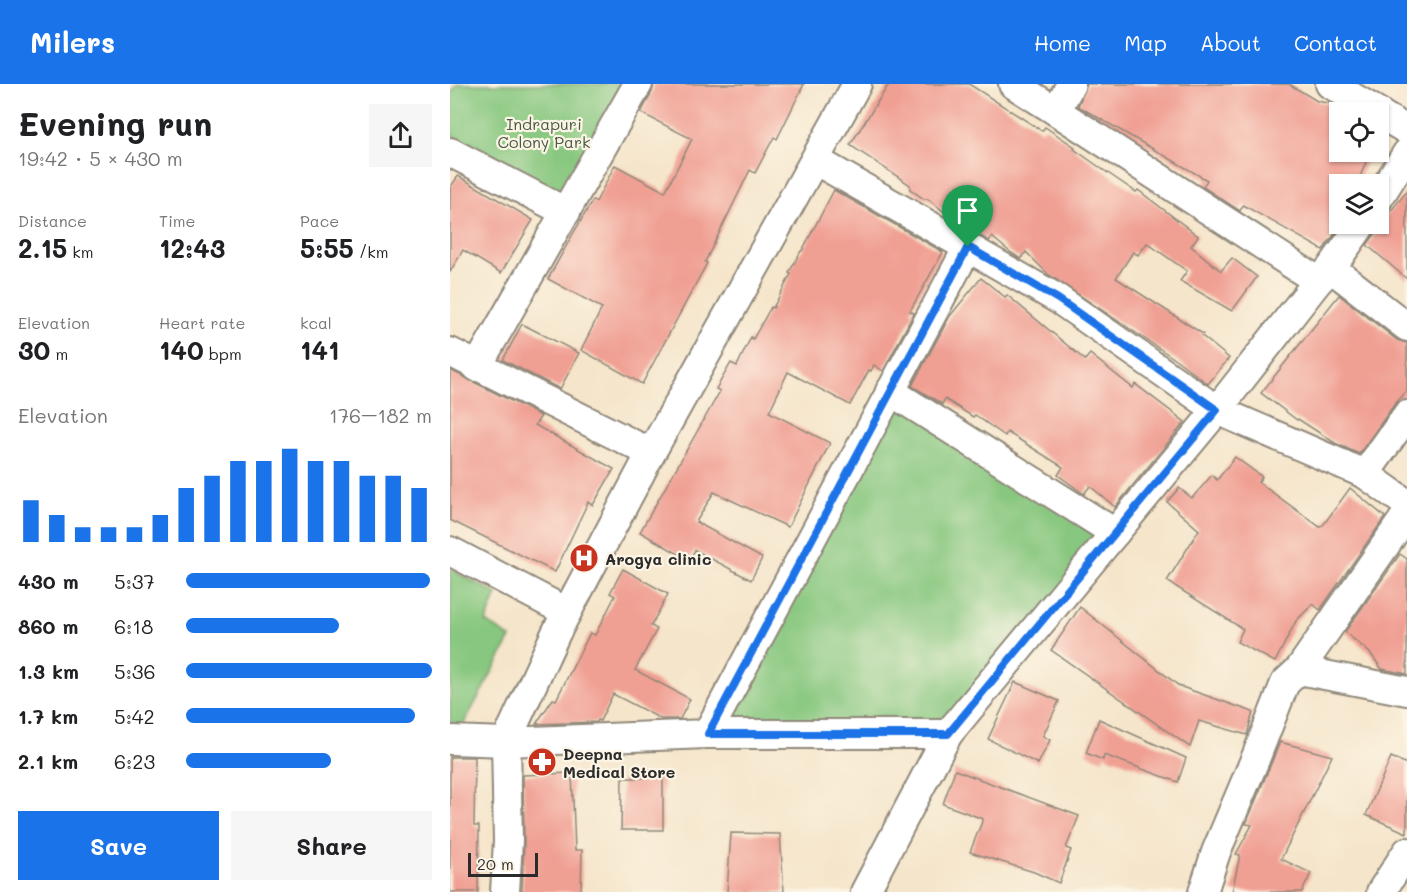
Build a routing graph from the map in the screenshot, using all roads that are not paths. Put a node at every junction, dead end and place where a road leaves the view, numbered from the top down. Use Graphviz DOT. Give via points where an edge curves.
graph roads {
  1 [pos="638,84"];
  2 [pos="857,84"];
  3 [pos="1013,84"];
  4 [pos="1071,84"];
  5 [pos="1330,84"];
  6 [pos="1360,102"];
  7 [pos="1056,111"];
  8 [pos="1389,119"];
  9 [pos="1407,130"];
  10 [pos="450,152"];
  11 [pos="1407,153"];
  12 [pos="815,160"];
  13 [pos="1389,182"];
  14 [pos="566,212"];
  15 [pos="1354,234"];
  16 [pos="968,247"];
  17 [pos="1324,274"];
  18 [pos="1407,327"];
  19 [pos="450,352"];
  20 [pos="477,367"];
  21 [pos="890,391"];
  22 [pos="1217,410"];
  23 [pos="1407,415"];
  24 [pos="651,453"];
  25 [pos="1365,474"];
  26 [pos="1407,504"];
  27 [pos="1407,514"];
  28 [pos="1115,533"];
  29 [pos="450,551"];
  30 [pos="567,612"];
  31 [pos="1299,670"];
  32 [pos="1407,692"];
  33 [pos="708,734"];
  34 [pos="948,734"];
  35 [pos="450,740"];
  36 [pos="506,742"];
  37 [pos="1407,852"];
  38 [pos="505,892"];
  39 [pos="865,892"];
  40 [pos="1203,892"];
  41 [pos="1381,892"];
  1 -- 14 [label="street"];
  2 -- 12 [label="street"];
  3 -- 7 [label="street"];
  4 -- 7 [label="street"];
  5 -- 6 [label="street"];
  7 -- 17 [label="street"];
  8 -- 9 [label="street"];
  10 -- 14 [label="street"];
  11 -- 13 [label="street"];
  12 -- 16 [label="street"];
  12 -- 24 [label="street"];
  14 -- 20 [label="street"];
  15 -- 17 [label="street"];
  16 -- 21 [label="street"];
  16 -- 22 [label="street" via="1058,299"];
  17 -- 18 [label="street"];
  17 -- 22 [label="street"];
  19 -- 20 [label="street"];
  20 -- 24 [label="street"];
  21 -- 28 [label="street"];
  21 -- 33 [label="street"];
  22 -- 25 [label="street"];
  22 -- 28 [label="street"];
  23 -- 25 [label="street"];
  24 -- 30 [label="street"];
  25 -- 26 [label="street"];
  27 -- 31 [label="street"];
  28 -- 34 [label="street"];
  29 -- 30 [label="street"];
  30 -- 36 [label="street"];
  31 -- 32 [label="street"];
  31 -- 40 [label="street" via="1285,683"];
  33 -- 34 [label="street"];
  33 -- 36 [label="street"];
  34 -- 39 [label="street"];
  35 -- 36 [label="street"];
  36 -- 38 [label="street"];
  37 -- 41 [label="street"];
}
